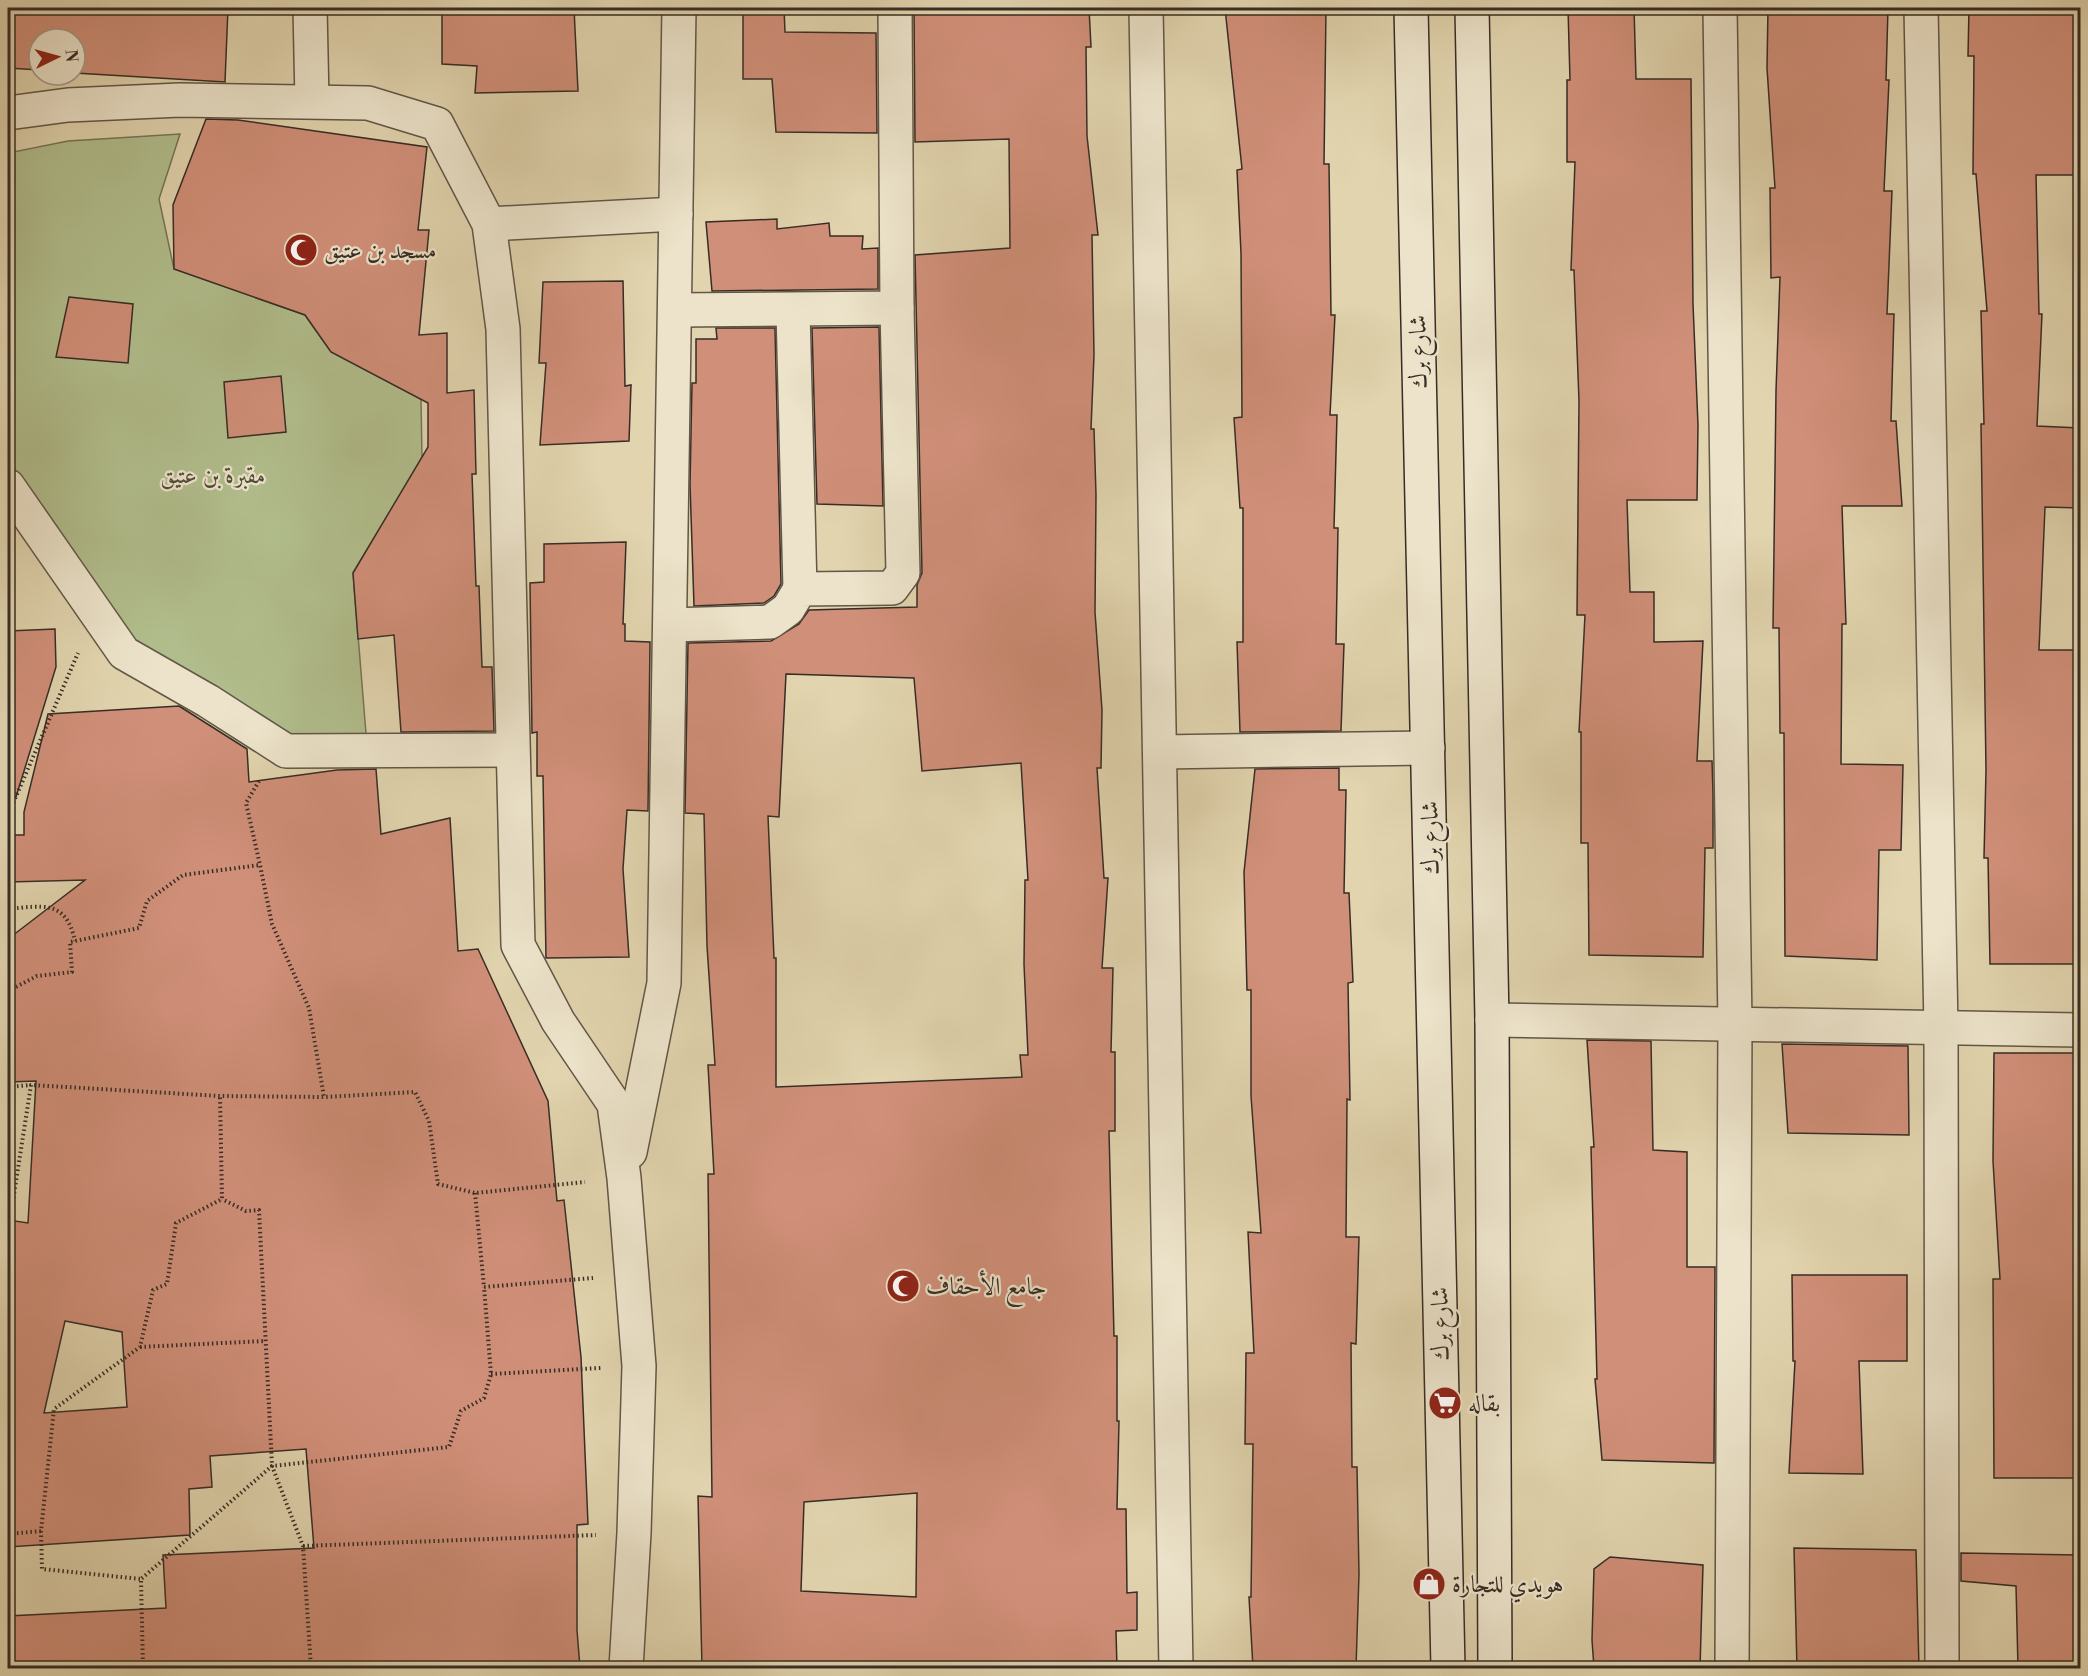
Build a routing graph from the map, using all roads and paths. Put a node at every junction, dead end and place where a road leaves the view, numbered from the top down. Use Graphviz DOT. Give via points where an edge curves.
graph roads {
  1 [pos="310,8"];
  2 [pos="679,8"];
  3 [pos="895,8"];
  4 [pos="1146,8"];
  5 [pos="1411,8"];
  6 [pos="1472,8"];
  7 [pos="1720,8"];
  8 [pos="1921,8"];
  9 [pos="312,101"];
  10 [pos="8,113"];
  11 [pos="676,214"];
  12 [pos="489,224"];
  13 [pos="897,308"];
  14 [pos="675,310"];
  15 [pos="793,310"];
  16 [pos="9,489"];
  17 [pos="800,590"];
  18 [pos="95,612"];
  19 [pos="670,625"];
  20 [pos="269,740"];
  21 [pos="1428,748"];
  22 [pos="512,750"];
  23 [pos="1160,752"];
  24 [pos="8,815"];
  25 [pos="260,865"];
  26 [pos="8,909"];
  27 [pos="75,941"];
  28 [pos="8,992"];
  29 [pos="1492,1020"];
  30 [pos="1735,1024"];
  31 [pos="1941,1028"];
  32 [pos="2080,1030"];
  33 [pos="31,1085"];
  34 [pos="8,1087"];
  35 [pos="220,1096"];
  36 [pos="324,1097"];
  37 [pos="624,1178"];
  38 [pos="475,1193"];
  39 [pos="222,1199"];
  40 [pos="8,1207"];
  41 [pos="630,1275"];
  42 [pos="484,1287"];
  43 [pos="266,1341"];
  44 [pos="140,1347"];
  45 [pos="639,1366"];
  46 [pos="491,1374"];
  47 [pos="272,1466"];
  48 [pos="41,1532"];
  49 [pos="634,1533"];
  50 [pos="8,1534"];
  51 [pos="303,1546"];
  52 [pos="141,1579"];
  53 [pos="143,1668"];
  54 [pos="311,1668"];
  55 [pos="626,1668"];
  56 [pos="1176,1668"];
  57 [pos="1448,1668"];
  58 [pos="1495,1668"];
  59 [pos="1732,1668"];
  60 [pos="1942,1668"];
  1 -- 9 [label="street"];
  2 -- 11 [label="street"];
  3 -- 13 [label="street"];
  4 -- 23 [label="street"];
  5 -- 21 [label="street, شارع برك"];
  6 -- 29 [label="street"];
  7 -- 30 [label="street"];
  8 -- 31 [label="street"];
  9 -- 10 [label="street" via="180,100 68,105"];
  9 -- 12 [label="street" via="368,103 437,124"];
  11 -- 12 [label="street"];
  11 -- 14 [label="street"];
  12 -- 22 [label="street" via="503,329"];
  13 -- 15 [label="street"];
  13 -- 17 [label="street" via="903,573 892,588"];
  14 -- 15 [label="street"];
  14 -- 19 [label="street"];
  15 -- 17 [label="street"];
  16 -- 18 [label="street"];
  17 -- 19 [label="street" via="788,609 770,622"];
  18 -- 20 [label="street" via="124,653"];
  18 -- 24 [label="path"];
  19 -- 37 [label="street" via="664,983"];
  20 -- 22 [label="street" via="286,751"];
  20 -- 25 [label="path" via="259,781 246,802"];
  21 -- 23 [label="street"];
  21 -- 57 [label="street, شارع برك"];
  22 -- 37 [label="street" via="518,945 558,1021 614,1104"];
  23 -- 56 [label="street"];
  25 -- 27 [label="path" via="183,874 147,901 139,928"];
  25 -- 36 [label="path" via="273,924 309,1008"];
  26 -- 27 [label="path" via="46,906 60,911 72,924"];
  27 -- 28 [label="path" via="70,942 72,972 37,976"];
  29 -- 30 [label="street"];
  29 -- 58 [label="street"];
  30 -- 31 [label="street"];
  30 -- 59 [label="street"];
  31 -- 32 [label="street"];
  31 -- 60 [label="street"];
  33 -- 34 [label="path"];
  33 -- 35 [label="path"];
  33 -- 40 [label="path" via="12,1207"];
  35 -- 36 [label="path"];
  35 -- 39 [label="path"];
  36 -- 38 [label="path" via="415,1092 429,1121 438,1184"];
  37 -- 38 [label="path"];
  37 -- 41 [label="street"];
  38 -- 42 [label="path"];
  39 -- 43 [label="path" via="246,1211 259,1210"];
  39 -- 44 [label="path" via="176,1223 167,1284 153,1290"];
  41 -- 42 [label="path"];
  41 -- 45 [label="street"];
  42 -- 46 [label="path"];
  43 -- 44 [label="path"];
  43 -- 47 [label="path"];
  44 -- 48 [label="path" via="54,1409"];
  45 -- 46 [label="path"];
  45 -- 49 [label="street"];
  46 -- 47 [label="path" via="484,1398 461,1411 448,1447"];
  47 -- 51 [label="path"];
  47 -- 52 [label="path"];
  48 -- 50 [label="path"];
  48 -- 52 [label="path" via="42,1569"];
  49 -- 51 [label="path"];
  49 -- 55 [label="street"];
  51 -- 54 [label="path"];
  52 -- 53 [label="path"];
}
